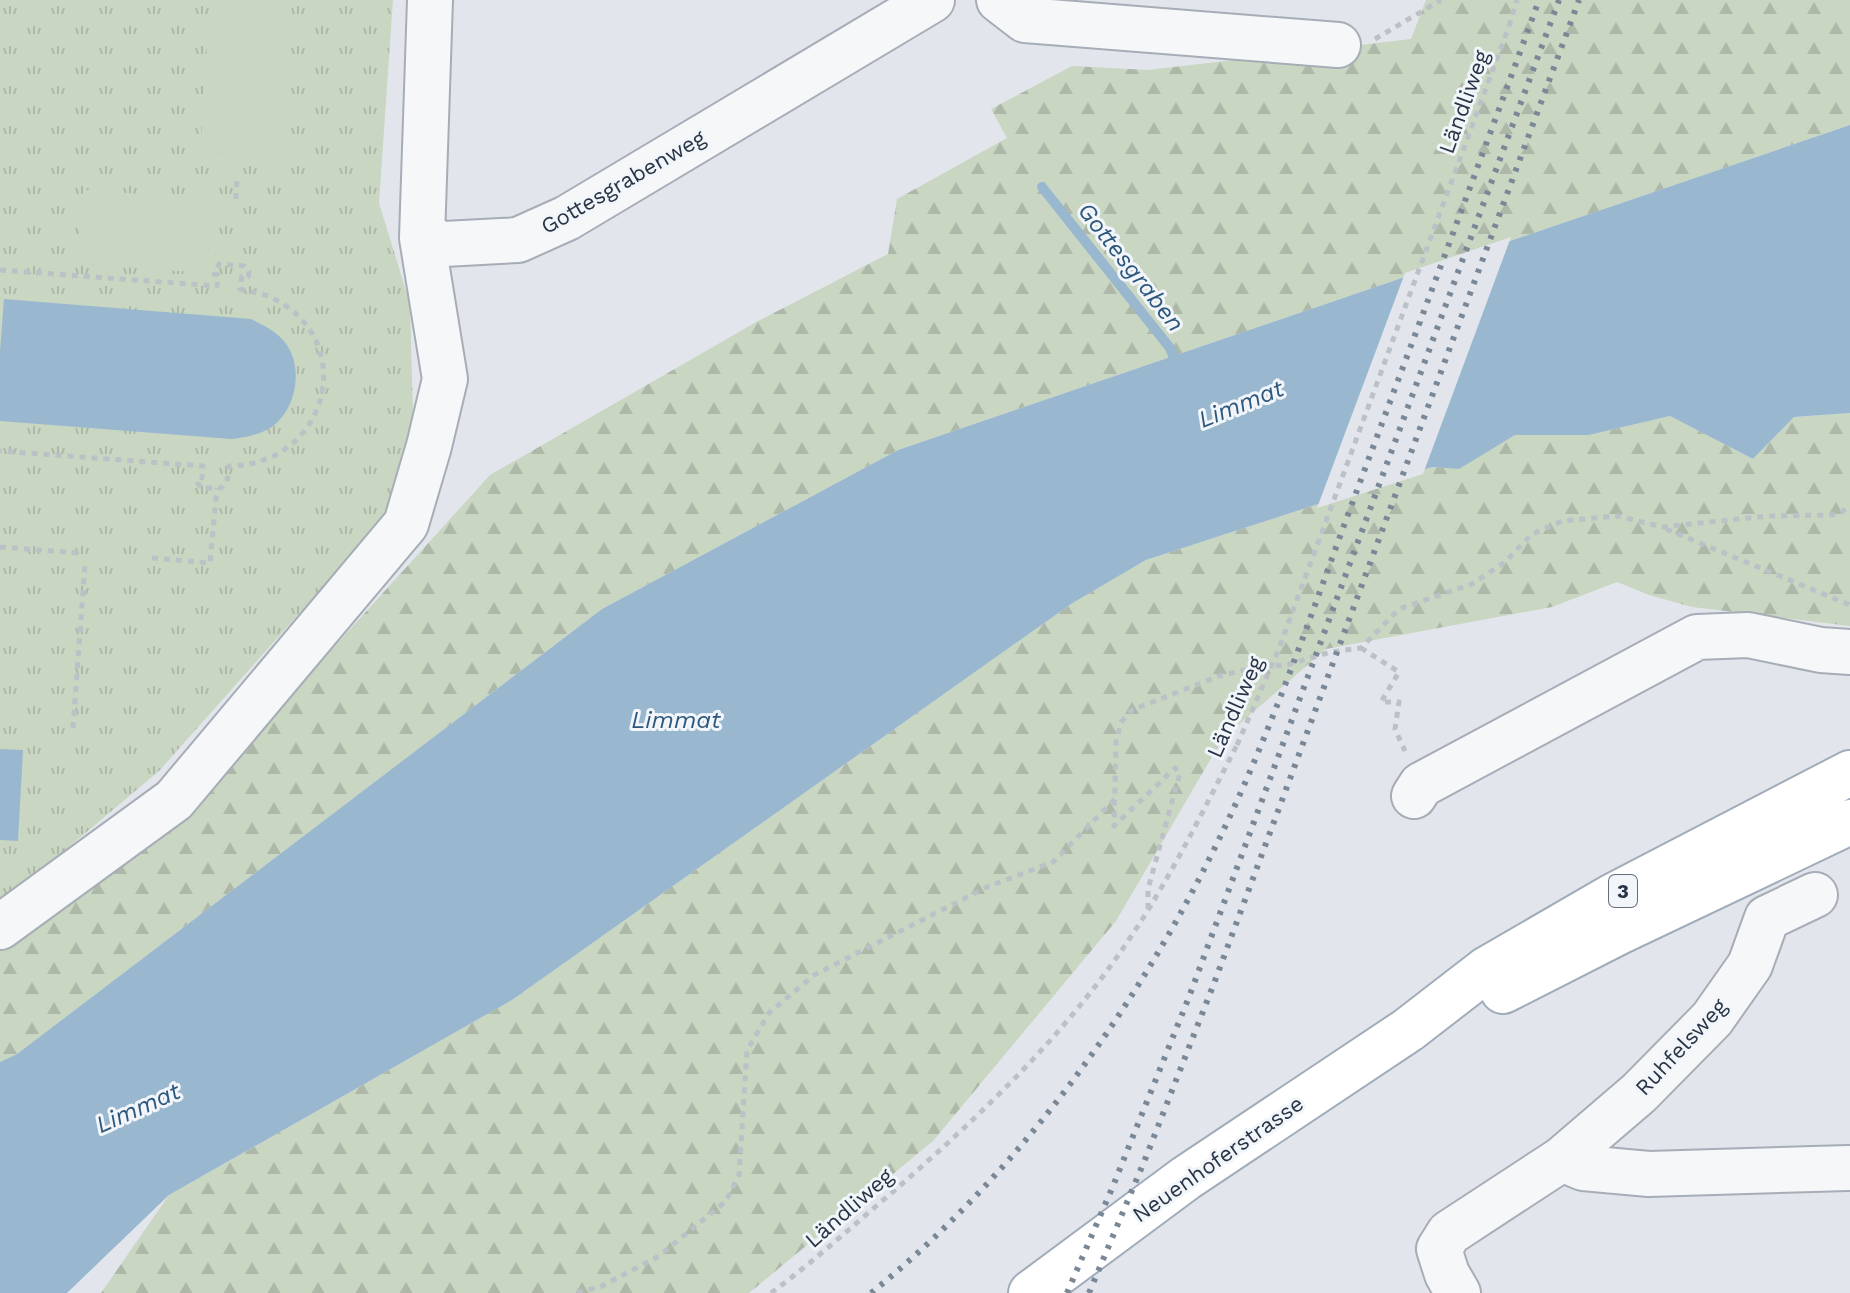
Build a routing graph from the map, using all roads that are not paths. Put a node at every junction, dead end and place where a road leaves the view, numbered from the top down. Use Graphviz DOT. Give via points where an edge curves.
graph roads {
  1 [pos="430,0"];
  2 [pos="932,0"];
  3 [pos="999,0"];
  4 [pos="1338,45"];
  5 [pos="422,238"];
  6 [pos="1850,652"];
  7 [pos="1850,773"];
  8 [pos="1414,796"];
  9 [pos="1850,822"];
  10 [pos="1815,895"];
  11 [pos="0,927"];
  12 [pos="1408,1030"];
  13 [pos="1562,1159"];
  14 [pos="1848,1168"];
  15 [pos="1031,1293"];
  16 [pos="1458,1293"];
  1 -- 5 [label="street"];
  2 -- 5 [label="street, Gottesgrabenweg" via="567,218 518,240 444,244"];
  3 -- 4 [label="street" via="1025,20"];
  5 -- 11 [label="street" via="445,379 406,524 174,800"];
  6 -- 8 [label="street" via="1748,635 1697,637 1421,785"];
  7 -- 12 [label="main road, Neuenhoferstrasse / 3" via="1500,961"];
  9 -- 12 [label="main road, Neuenhoferstrasse / 3" via="1500,993"];
  10 -- 13 [label="street, Ruhfelsweg" via="1767,918 1750,965 1712,1019 1639,1093"];
  12 -- 15 [label="main road, Neuenhoferstrasse / 3" via="1186,1178"];
  13 -- 14 [label="street" via="1583,1168 1649,1174"];
  13 -- 16 [label="street, Ruhfelsweg" via="1449,1233 1439,1249"];
}
